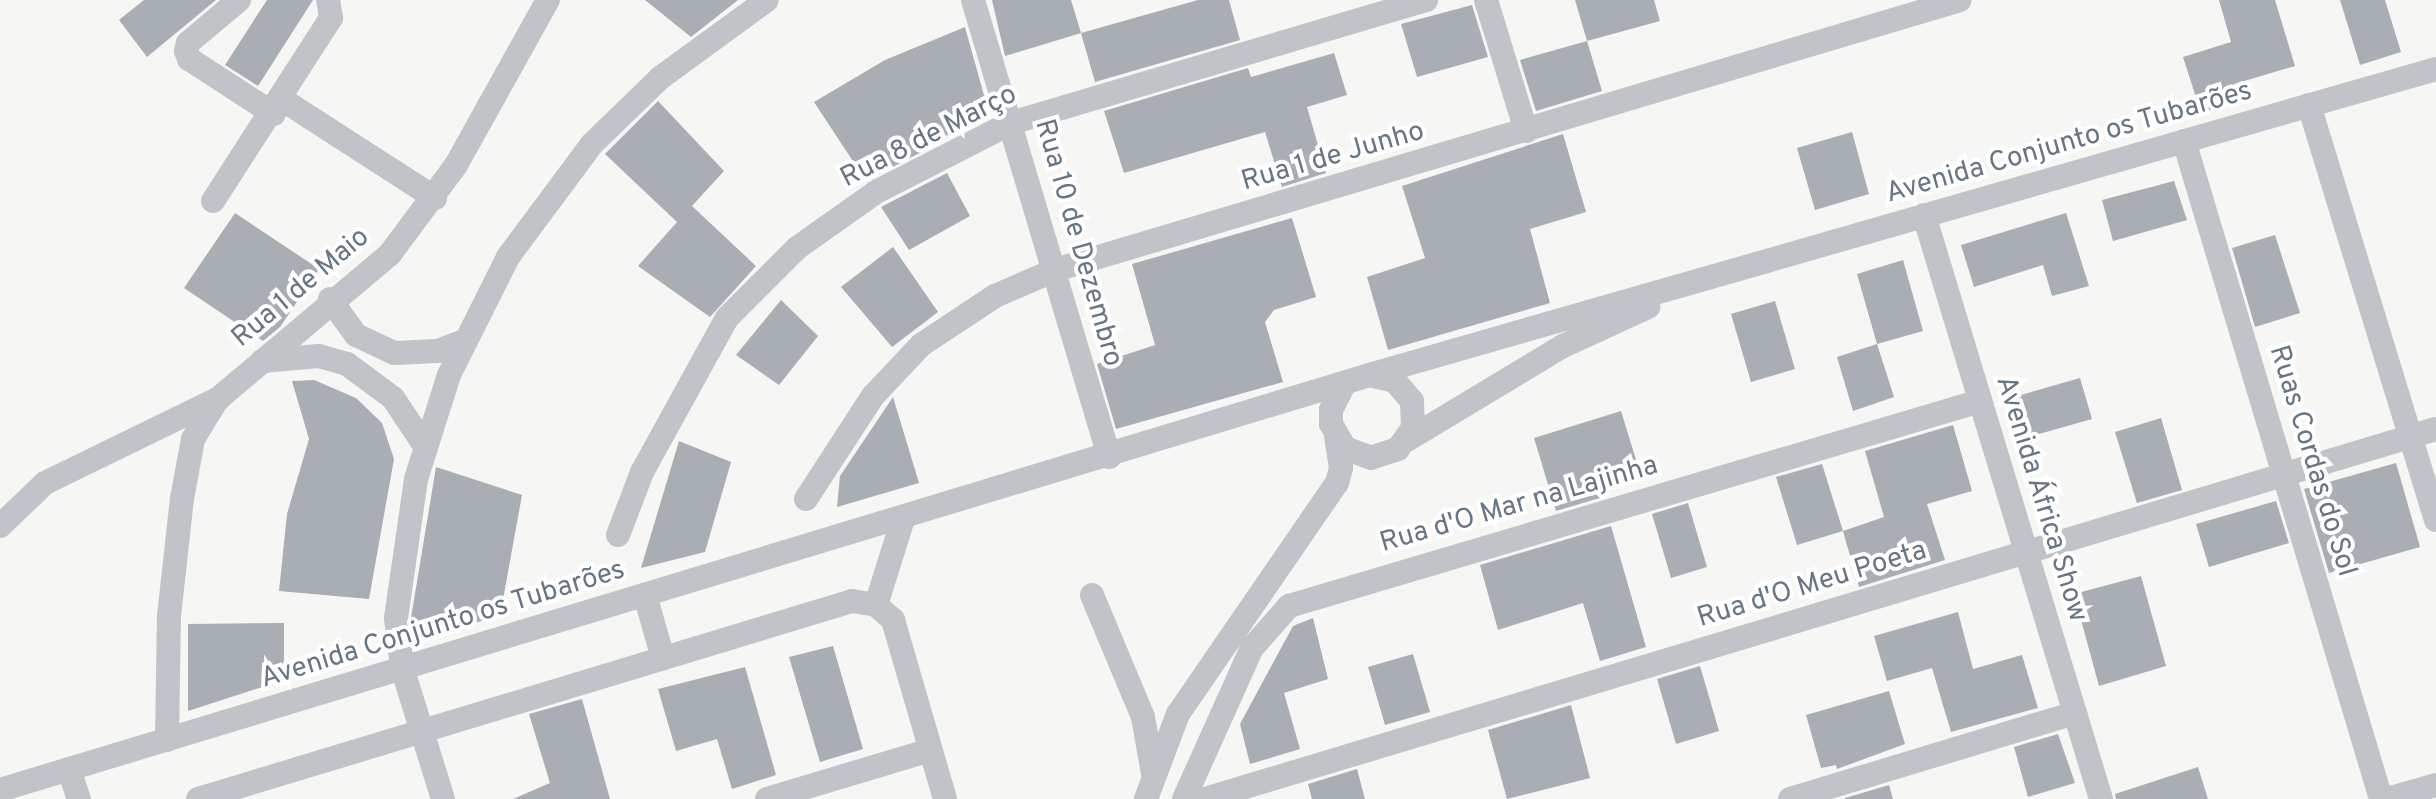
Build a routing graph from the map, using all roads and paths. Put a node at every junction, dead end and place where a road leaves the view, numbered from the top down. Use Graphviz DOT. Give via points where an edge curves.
graph roads {
  1 [pos="239,0"];
  2 [pos="328,0"];
  3 [pos="548,0"];
  4 [pos="767,0"];
  5 [pos="973,0"];
  6 [pos="1426,0"];
  7 [pos="1486,0"];
  8 [pos="1960,0"];
  9 [pos="2436,69"];
  10 [pos="2309,105"];
  11 [pos="278,107"];
  12 [pos="1011,123"];
  13 [pos="1526,131"];
  14 [pos="2184,141"];
  15 [pos="435,198"];
  16 [pos="213,201"];
  17 [pos="1924,215"];
  18 [pos="1055,270"];
  19 [pos="1719,274"];
  20 [pos="330,299"];
  21 [pos="464,341"];
  22 [pos="261,361"];
  23 [pos="1369,375"];
  24 [pos="1344,385"];
  25 [pos="219,398"];
  26 [pos="1980,401"];
  27 [pos="1278,407"];
  28 [pos="2436,429"];
  29 [pos="1334,430"];
  30 [pos="2410,437"];
  31 [pos="1407,440"];
  32 [pos="425,446"];
  33 [pos="1385,456"];
  34 [pos="1109,457"];
  35 [pos="2284,475"];
  36 [pos="1329,498"];
  37 [pos="806,499"];
  38 [pos="903,519"];
  39 [pos="2436,520"];
  40 [pos="0,526"];
  41 [pos="618,535"];
  42 [pos="2026,552"];
  43 [pos="645,595"];
  44 [pos="1092,595"];
  45 [pos="876,605"];
  46 [pos="663,658"];
  47 [pos="402,667"];
  48 [pos="2075,713"];
  49 [pos="422,731"];
  50 [pos="167,740"];
  51 [pos="930,750"];
  52 [pos="69,769"];
  53 [pos="2436,785"];
  54 [pos="1149,788"];
  55 [pos="0,790"];
  56 [pos="79,799"];
  57 [pos="198,799"];
  58 [pos="443,799"];
  59 [pos="767,799"];
  60 [pos="945,799"];
  61 [pos="1184,799"];
  62 [pos="1205,799"];
  63 [pos="1790,799"];
  64 [pos="2101,799"];
  65 [pos="2384,799"];
  1 -- 11 [label="street" via="188,43 186,51 189,59"];
  2 -- 11 [label="street" via="331,18"];
  3 -- 15 [label="street, Rua 1 de Maio"];
  4 -- 21 [label="street" via="660,78 592,144 508,257"];
  5 -- 12 [label="street, Rua 10 de Dezembro"];
  6 -- 12 [label="street, Rua 8 de Março"];
  7 -- 13 [label="street"];
  8 -- 13 [label="street, Rua 1 de Junho"];
  9 -- 10 [label="street, Avenida Conjunto os Tubarões"];
  10 -- 14 [label="street, Avenida Conjunto os Tubarões"];
  10 -- 30 [label="street"];
  11 -- 15 [label="street"];
  11 -- 16 [label="street"];
  12 -- 18 [label="street, Rua 10 de Dezembro"];
  12 -- 41 [label="street, Rua 8 de Março" via="876,192 797,248 727,318 654,446"];
  13 -- 18 [label="street, Rua 1 de Junho"];
  14 -- 17 [label="street, Avenida Conjunto os Tubarões"];
  14 -- 35 [label="street, Ruas Cordas do Sol"];
  15 -- 20 [label="street, Rua 1 de Maio" via="390,254"];
  17 -- 19 [label="street, Avenida Conjunto os Tubarões"];
  17 -- 26 [label="street, Avenida África Show"];
  18 -- 34 [label="street, Rua 10 de Dezembro"];
  18 -- 37 [label="street, Rua 1 de Junho" via="995,296 921,345 873,396"];
  19 -- 23 [label="street"];
  19 -- 31 [label="street" via="1563,346"];
  20 -- 21 [label="street" via="356,335 394,353 438,351"];
  20 -- 22 [label="street, Rua 1 de Maio"];
  21 -- 32 [label="street"];
  22 -- 25 [label="street, Rua 1 de Maio"];
  22 -- 32 [label="street" via="319,356 347,364 393,398"];
  23 -- 24 [label="street"];
  23 -- 31 [label="street" via="1395,381 1412,401 1415,415"];
  24 -- 27 [label="street, Avenida Conjunto os Tubarões"];
  24 -- 29 [label="street" via="1331,410"];
  25 -- 40 [label="street, Rua 1 de Maio" via="45,483"];
  25 -- 50 [label="street" via="193,439 182,499 169,616"];
  26 -- 42 [label="street, Avenida África Show"];
  26 -- 61 [label="street, Rua d'O Mar na Lajinha" via="1289,606 1252,648"];
  27 -- 29 [label="street" via="1307,410"];
  27 -- 34 [label="street, Avenida Conjunto os Tubarões"];
  28 -- 30 [label="street, Rua d'O Meu Poeta"];
  29 -- 33 [label="street" via="1357,455"];
  29 -- 36 [label="street" via="1341,468"];
  30 -- 35 [label="street, Rua d'O Meu Poeta"];
  30 -- 39 [label="street"];
  31 -- 33 [label="street"];
  32 -- 47 [label="street" via="399,583 396,618"];
  33 -- 36 [label="street"];
  34 -- 38 [label="street, Avenida Conjunto os Tubarões"];
  35 -- 42 [label="street, Rua d'O Meu Poeta"];
  35 -- 65 [label="street, Ruas Cordas do Sol"];
  36 -- 54 [label="street" via="1261,588 1178,714"];
  38 -- 43 [label="street, Avenida Conjunto os Tubarões"];
  38 -- 45 [label="street"];
  42 -- 48 [label="street, Avenida África Show"];
  42 -- 62 [label="street, Rua d'O Meu Poeta"];
  43 -- 46 [label="street"];
  43 -- 47 [label="street, Avenida Conjunto os Tubarões"];
  44 -- 54 [label="street" via="1139,705"];
  45 -- 46 [label="street" via="852,601"];
  45 -- 51 [label="street" via="893,620"];
  46 -- 49 [label="street"];
  47 -- 49 [label="street"];
  47 -- 50 [label="street, Avenida Conjunto os Tubarões"];
  48 -- 63 [label="street"];
  48 -- 64 [label="street, Avenida África Show"];
  49 -- 57 [label="street"];
  49 -- 58 [label="street"];
  50 -- 52 [label="street, Avenida Conjunto os Tubarões"];
  51 -- 59 [label="street"];
  51 -- 60 [label="street"];
  52 -- 55 [label="street, Avenida Conjunto os Tubarões"];
  52 -- 56 [label="street"];
  53 -- 65 [label="street"];
}
